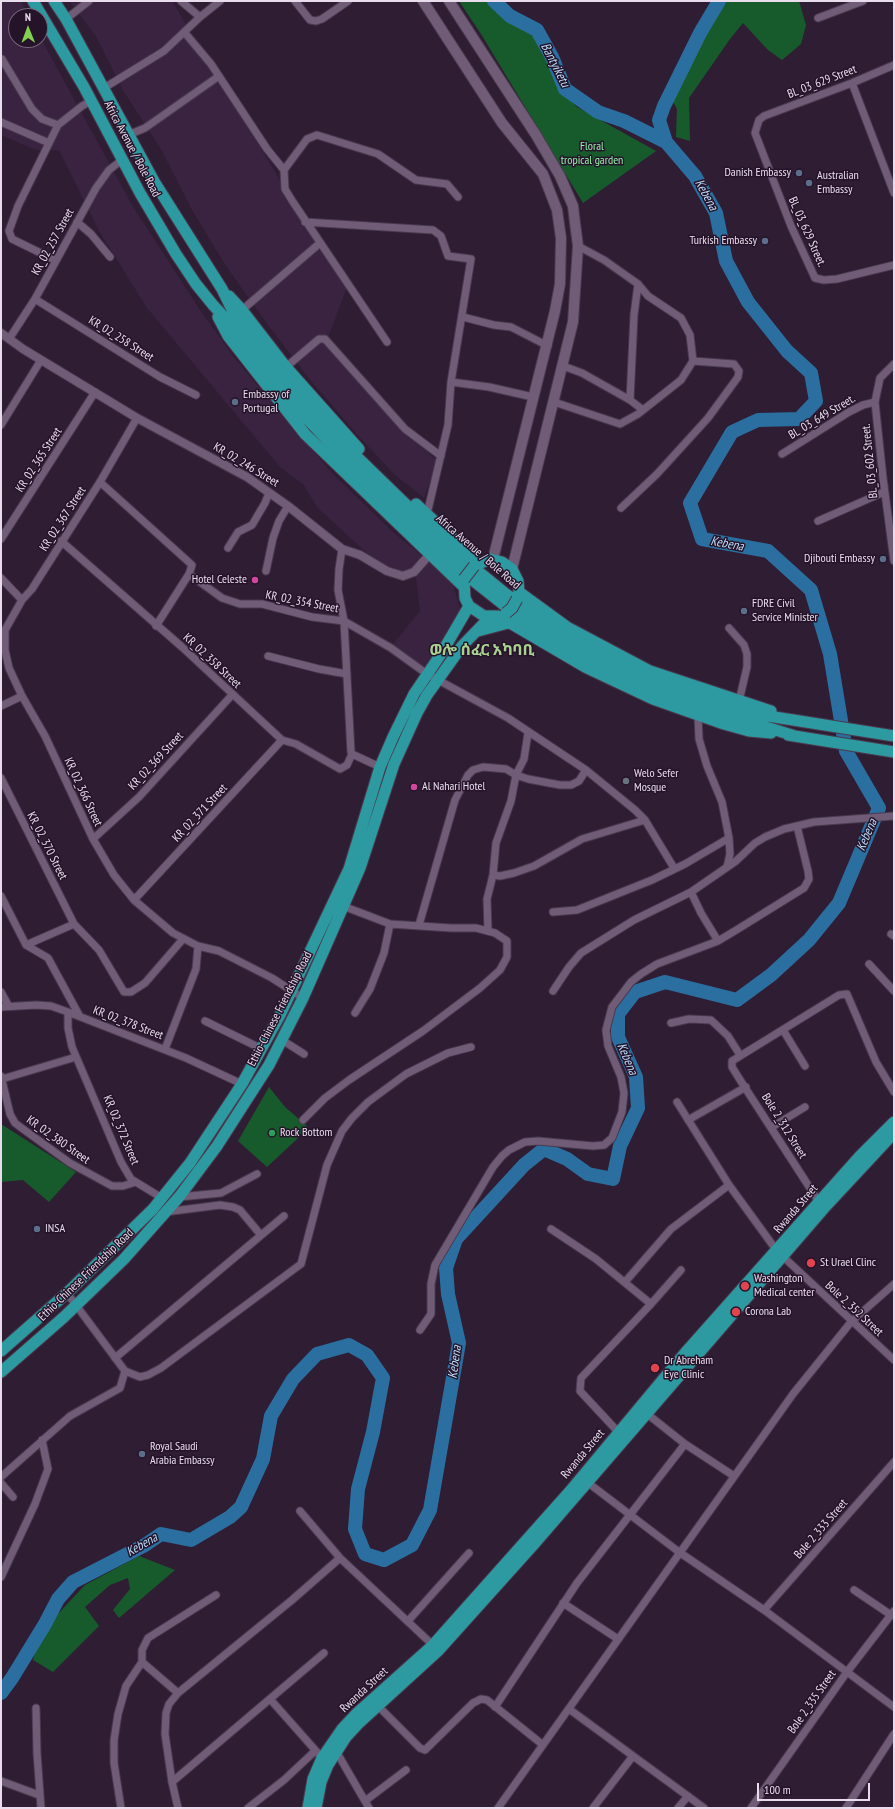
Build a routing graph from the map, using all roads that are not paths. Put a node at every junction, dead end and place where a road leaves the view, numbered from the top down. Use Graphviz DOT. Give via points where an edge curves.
graph roads {
  1 [pos="33,1"];
  2 [pos="54,1"];
  3 [pos="89,1"];
  4 [pos="181,1"];
  5 [pos="220,1"];
  6 [pos="295,1"];
  7 [pos="348,1"];
  8 [pos="423,1"];
  9 [pos="449,1"];
  10 [pos="863,1"];
  11 [pos="200,17"];
  12 [pos="818,18"];
  13 [pos="66,19"];
  14 [pos="185,33"];
  15 [pos="2,59"];
  16 [pos="894,64"];
  17 [pos="219,76"];
  18 [pos="852,83"];
  19 [pos="104,88"];
  20 [pos="91,101"];
  21 [pos="759,120"];
  22 [pos="1,122"];
  23 [pos="58,126"];
  24 [pos="128,135"];
  25 [pos="49,143"];
  26 [pos="122,160"];
  27 [pos="284,170"];
  28 [pos="894,193"];
  29 [pos="458,196"];
  30 [pos="77,222"];
  31 [pos="305,222"];
  32 [pos="320,243"];
  33 [pos="578,246"];
  34 [pos="110,257"];
  35 [pos="55,260"];
  36 [pos="894,265"];
  37 [pos="638,284"];
  38 [pos="222,289"];
  39 [pos="35,298"];
  40 [pos="213,305"];
  41 [pos="242,310"];
  42 [pos="463,317"];
  43 [pos="1,333"];
  44 [pos="9,339"];
  45 [pos="387,342"];
  46 [pos="548,346"];
  47 [pos="41,360"];
  48 [pos="693,361"];
  49 [pos="894,364"];
  50 [pos="563,366"];
  51 [pos="286,367"];
  52 [pos="451,382"];
  53 [pos="95,392"];
  54 [pos="196,395"];
  55 [pos="533,397"];
  56 [pos="630,400"];
  57 [pos="554,402"];
  58 [pos="875,402"];
  59 [pos="643,410"];
  60 [pos="137,418"];
  61 [pos="1,425"];
  62 [pos="782,454"];
  63 [pos="441,456"];
  64 [pos="100,482"];
  65 [pos="884,492"];
  66 [pos="269,493"];
  67 [pos="288,506"];
  68 [pos="622,508"];
  69 [pos="427,514"];
  70 [pos="818,522"];
  71 [pos="1,539"];
  72 [pos="61,541"];
  73 [pos="228,548"];
  74 [pos="342,549"];
  75 [pos="430,554"];
  76 [pos="493,559"];
  77 [pos="894,561"];
  78 [pos="476,565"];
  79 [pos="512,570"];
  80 [pos="266,571"];
  81 [pos="189,574"];
  82 [pos="453,576"];
  83 [pos="1,578"];
  84 [pos="464,583"];
  85 [pos="518,596"];
  86 [pos="22,600"];
  87 [pos="469,606"];
  88 [pos="463,618"];
  89 [pos="497,618"];
  90 [pos="344,621"];
  91 [pos="156,626"];
  92 [pos="729,628"];
  93 [pos="5,630"];
  94 [pos="475,632"];
  95 [pos="268,656"];
  96 [pos="347,674"];
  97 [pos="427,674"];
  98 [pos="438,679"];
  99 [pos="232,694"];
  100 [pos="22,696"];
  101 [pos="739,701"];
  102 [pos="1,706"];
  103 [pos="698,715"];
  104 [pos="798,720"];
  105 [pos="528,732"];
  106 [pos="795,736"];
  107 [pos="894,736"];
  108 [pos="282,740"];
  109 [pos="894,752"];
  110 [pos="352,754"];
  111 [pos="380,768"];
  112 [pos="586,770"];
  113 [pos="516,776"];
  114 [pos="1,778"];
  115 [pos="894,816"];
  116 [pos="645,820"];
  117 [pos="797,826"];
  118 [pos="729,838"];
  119 [pos="93,839"];
  120 [pos="727,867"];
  121 [pos="674,868"];
  122 [pos="492,875"];
  123 [pos="691,892"];
  124 [pos="1,896"];
  125 [pos="134,900"];
  126 [pos="344,906"];
  127 [pos="553,912"];
  128 [pos="74,924"];
  129 [pos="390,924"];
  130 [pos="419,925"];
  131 [pos="488,931"];
  132 [pos="183,939"];
  133 [pos="718,941"];
  134 [pos="26,945"];
  135 [pos="198,946"];
  136 [pos="869,964"];
  137 [pos="292,991"];
  138 [pos="553,991"];
  139 [pos="894,991"];
  140 [pos="1,992"];
  141 [pos="303,998"];
  142 [pos="5,1006"];
  143 [pos="68,1012"];
  144 [pos="355,1013"];
  145 [pos="79,1015"];
  146 [pos="205,1021"];
  147 [pos="671,1023"];
  148 [pos="783,1030"];
  149 [pos="282,1040"];
  150 [pos="471,1047"];
  151 [pos="165,1049"];
  152 [pos="262,1049"];
  153 [pos="304,1054"];
  154 [pos="740,1055"];
  155 [pos="76,1057"];
  156 [pos="805,1066"];
  157 [pos="2,1078"];
  158 [pos="242,1084"];
  159 [pos="746,1087"];
  160 [pos="894,1092"];
  161 [pos="677,1102"];
  162 [pos="805,1107"];
  163 [pos="303,1120"];
  164 [pos="688,1120"];
  165 [pos="894,1122"];
  166 [pos="772,1127"];
  167 [pos="894,1133"];
  168 [pos="257,1174"];
  169 [pos="136,1182"];
  170 [pos="729,1185"];
  171 [pos="179,1197"];
  172 [pos="162,1198"];
  173 [pos="819,1202"];
  174 [pos="165,1212"];
  175 [pos="284,1216"];
  176 [pos="551,1229"];
  177 [pos="260,1234"];
  178 [pos="780,1254"];
  179 [pos="681,1270"];
  180 [pos="625,1282"];
  181 [pos="894,1284"];
  182 [pos="67,1293"];
  183 [pos="77,1304"];
  184 [pos="651,1304"];
  185 [pos="851,1322"];
  186 [pos="420,1330"];
  187 [pos="1,1351"];
  188 [pos="114,1358"];
  189 [pos="894,1360"];
  190 [pos="125,1371"];
  191 [pos="1,1372"];
  192 [pos="646,1413"];
  193 [pos="622,1435"];
  194 [pos="42,1440"];
  195 [pos="685,1444"];
  196 [pos="894,1462"];
  197 [pos="734,1476"];
  198 [pos="1,1477"];
  199 [pos="587,1482"];
  200 [pos="1,1483"];
  201 [pos="13,1497"];
  202 [pos="300,1511"];
  203 [pos="629,1515"];
  204 [pos="679,1552"];
  205 [pos="469,1554"];
  206 [pos="340,1558"];
  207 [pos="1,1577"];
  208 [pos="854,1590"];
  209 [pos="216,1595"];
  210 [pos="563,1603"];
  211 [pos="764,1610"];
  212 [pos="892,1613"];
  213 [pos="408,1621"];
  214 [pos="618,1639"];
  215 [pos="436,1648"];
  216 [pos="324,1653"];
  217 [pos="142,1662"];
  218 [pos="847,1672"];
  219 [pos="178,1693"];
  220 [pos="270,1699"];
  221 [pos="378,1706"];
  222 [pos="495,1707"];
  223 [pos="36,1708"];
  224 [pos="894,1708"];
  225 [pos="569,1709"];
  226 [pos="894,1734"];
  227 [pos="543,1745"];
  228 [pos="336,1751"];
  229 [pos="633,1756"];
  230 [pos="322,1758"];
  231 [pos="406,1770"];
  232 [pos="1,1781"];
  233 [pos="172,1782"];
  234 [pos="39,1795"];
  235 [pos="688,1796"];
  236 [pos="365,1801"];
  237 [pos="41,1808"];
  238 [pos="121,1808"];
  239 [pos="178,1808"];
  240 [pos="248,1808"];
  241 [pos="308,1808"];
  242 [pos="316,1808"];
  243 [pos="369,1808"];
  244 [pos="498,1808"];
  245 [pos="593,1808"];
  246 [pos="678,1808"];
  247 [pos="704,1808"];
  248 [pos="750,1808"];
  249 [pos="846,1808"];
  1 -- 20 [label="main road, Africa Avenue / Bole Road"];
  2 -- 13 [label="main road, Africa Avenue / Bole Road"];
  3 -- 13 [label="street"];
  4 -- 11 [label="street"];
  5 -- 11 [label="street"];
  6 -- 7 [label="street" via="310,20 316,21"];
  8 -- 46 [label="main road" via="502,123 543,174 553,196 561,238 560,276"];
  9 -- 33 [label="main road" via="536,136 567,190 573,206"];
  10 -- 12 [label="street"];
  11 -- 14 [label="street"];
  13 -- 19 [label="main road, Africa Avenue / Bole Road"];
  14 -- 17 [label="street" via="209,60"];
  14 -- 19 [label="street" via="164,51"];
  15 -- 23 [label="street" via="32,110 42,119"];
  16 -- 18 [label="street, BL_03_629 Street"];
  17 -- 24 [label="street" via="145,128"];
  17 -- 27 [label="street" via="267,149"];
  18 -- 21 [label="street, BL_03_629 Street" via="813,96"];
  18 -- 28 [label="street"];
  19 -- 24 [label="main road, Africa Avenue / Bole Road"];
  20 -- 23 [label="street"];
  20 -- 26 [label="main road, Africa Avenue / Bole Road"];
  21 -- 36 [label="street, BL_03_629 Street." via="755,133 757,140 815,278 837,279"];
  22 -- 25 [label="street"];
  23 -- 25 [label="street"];
  24 -- 38 [label="main road, Africa Avenue / Bole Road" via="188,238"];
  25 -- 35 [label="street" via="18,206 9,231 12,239"];
  26 -- 30 [label="street, KR_02_257 Street" via="109,170 100,182"];
  26 -- 40 [label="main road, Africa Avenue / Bole Road" via="176,254"];
  27 -- 29 [label="street" via="307,139 316,135 378,154 416,180 447,184"];
  27 -- 31 [label="street" via="285,190"];
  30 -- 34 [label="street"];
  30 -- 35 [label="street, KR_02_257 Street"];
  31 -- 32 [label="street"];
  31 -- 42 [label="street" via="417,228 437,232 448,256 471,259"];
  32 -- 41 [label="street"];
  32 -- 45 [label="street"];
  33 -- 37 [label="street" via="604,260"];
  33 -- 50 [label="main road" via="573,322"];
  35 -- 39 [label="street, KR_02_257 Street"];
  37 -- 48 [label="street" via="648,296 681,318 690,335"];
  37 -- 56 [label="street"];
  38 -- 41 [label="main road, Africa Avenue / Bole Road"];
  38 -- 104 [label="main road, Africa Avenue / Bole Road" via="239,324 320,421 457,554 535,616 610,661 665,686 749,713"];
  39 -- 44 [label="street, KR_02_257 Street"];
  39 -- 54 [label="street, KR_02_258 Street" via="160,376"];
  40 -- 75 [label="main road, Africa Avenue / Bole Road" via="228,336 305,434"];
  40 -- 106 [label="main road, Africa Avenue / Bole Road" via="325,440 466,575 519,617 566,646 642,685 702,708"];
  41 -- 51 [label="main road, Africa Avenue / Bole Road"];
  42 -- 46 [label="street" via="511,327"];
  42 -- 52 [label="street"];
  43 -- 44 [label="street"];
  44 -- 47 [label="street, KR_02_246 Street"];
  46 -- 55 [label="main road"];
  47 -- 53 [label="street, KR_02_246 Street"];
  47 -- 61 [label="street"];
  48 -- 59 [label="street" via="681,380"];
  48 -- 68 [label="street" via="734,364 739,371 738,377 708,418"];
  49 -- 58 [label="street, BL_03_602 Street." via="880,378"];
  50 -- 56 [label="street" via="582,373"];
  50 -- 57 [label="main road"];
  51 -- 63 [label="street" via="320,339 325,339 405,429"];
  51 -- 69 [label="main road, Africa Avenue / Bole Road" via="360,451"];
  52 -- 55 [label="street" via="490,387"];
  52 -- 63 [label="street" via="448,426"];
  53 -- 60 [label="street, KR_02_246 Street"];
  53 -- 71 [label="street, KR_02_365 Street"];
  55 -- 76 [label="main road"];
  56 -- 59 [label="street"];
  57 -- 59 [label="street" via="617,424 625,422"];
  57 -- 79 [label="main road"];
  58 -- 62 [label="street, BL_03_649 Street." via="849,412"];
  58 -- 65 [label="street, BL_03_602 Street."];
  60 -- 64 [label="street, KR_02_367 Street"];
  60 -- 66 [label="street, KR_02_246 Street" via="232,468"];
  63 -- 69 [label="street"];
  64 -- 72 [label="street, KR_02_367 Street"];
  64 -- 81 [label="street" via="190,563 192,569"];
  65 -- 70 [label="street"];
  65 -- 77 [label="street, BL_03_602 Street."];
  66 -- 67 [label="street, KR_02_246 Street"];
  66 -- 73 [label="street" via="252,525 238,532"];
  67 -- 74 [label="street, KR_02_246 Street"];
  67 -- 80 [label="street" via="273,538"];
  69 -- 78 [label="main road, Africa Avenue / Bole Road" via="472,556"];
  72 -- 86 [label="street, KR_02_367 Street" via="32,589"];
  72 -- 91 [label="street, KR_02_358 Street"];
  74 -- 75 [label="street, KR_02_246 Street" via="403,576 414,572"];
  74 -- 90 [label="street" via="338,590"];
  75 -- 82 [label="main road, Africa Avenue / Bole Road"];
  76 -- 78 [label="main road"];
  76 -- 79 [label="main road"];
  78 -- 84 [label="main road, bridge"];
  79 -- 85 [label="main road" via="518,581"];
  81 -- 90 [label="street, KR_02_354 Street" via="222,598 240,604 262,604 312,617"];
  81 -- 91 [label="street"];
  82 -- 84 [label="main road, Africa Avenue / Bole Road"];
  82 -- 88 [label="main road" via="458,584 464,608"];
  83 -- 86 [label="street"];
  84 -- 87 [label="main road" via="464,598"];
  85 -- 89 [label="main road, bridge" via="512,608"];
  85 -- 101 [label="main road, Africa Avenue / Bole Road" via="567,627 650,671"];
  86 -- 93 [label="street, KR_02_367 Street"];
  87 -- 88 [label="main road, Ethio-Chinese Friendship Road"];
  87 -- 89 [label="main road" via="480,614"];
  88 -- 97 [label="main road, Ethio-Chinese Friendship Road"];
  89 -- 94 [label="main road, Ethio-Chinese Friendship Road"];
  89 -- 94 [label="main road"];
  89 -- 103 [label="main road, Africa Avenue / Bole Road" via="622,686"];
  90 -- 96 [label="street"];
  90 -- 97 [label="street, KR_02_354 Street" via="391,648"];
  91 -- 99 [label="street, KR_02_358 Street"];
  92 -- 101 [label="street" via="742,642 747,654 747,667"];
  93 -- 100 [label="street, KR_02_366 Street" via="5,650 9,668"];
  94 -- 98 [label="main road, Ethio-Chinese Friendship Road"];
  95 -- 96 [label="street"];
  96 -- 110 [label="street"];
  97 -- 98 [label="street, KR_02_354 Street"];
  97 -- 111 [label="main road, Ethio-Chinese Friendship Road" via="414,694"];
  98 -- 105 [label="street, KR_02_354 Street"];
  98 -- 126 [label="main road, Ethio-Chinese Friendship Road" via="405,736 360,868"];
  99 -- 108 [label="street, KR_02_358 Street"];
  99 -- 119 [label="street, KR_02_369 Street" via="139,797"];
  100 -- 102 [label="street"];
  100 -- 119 [label="street, KR_02_366 Street" via="45,736"];
  101 -- 104 [label="main road, Africa Avenue / Bole Road"];
  103 -- 106 [label="main road, Africa Avenue / Bole Road" via="749,731"];
  103 -- 118 [label="street" via="699,739 722,802"];
  104 -- 107 [label="main road, Africa Avenue / Bole Road"];
  105 -- 112 [label="street, KR_02_354 Street"];
  105 -- 113 [label="street" via="524,759"];
  106 -- 109 [label="main road, Africa Avenue / Bole Road"];
  108 -- 110 [label="street, KR_02_358 Street" via="296,744 340,769 347,765"];
  108 -- 125 [label="street, KR_02_371 Street"];
  110 -- 111 [label="street"];
  111 -- 137 [label="main road, Ethio-Chinese Friendship Road" via="349,869"];
  112 -- 113 [label="street" via="579,781 571,785"];
  112 -- 116 [label="street, KR_02_354 Street"];
  113 -- 122 [label="street" via="511,801 496,843"];
  113 -- 130 [label="street" via="506,769 483,767 468,775 455,800"];
  114 -- 128 [label="street, KR_02_370 Street"];
  115 -- 117 [label="street" via="814,822"];
  116 -- 121 [label="street, KR_02_354 Street"];
  116 -- 122 [label="street" via="582,839 534,866 500,876"];
  117 -- 120 [label="street" via="784,828 765,837"];
  117 -- 133 [label="street" via="809,879 804,888"];
  118 -- 120 [label="street" via="730,854"];
  118 -- 121 [label="street"];
  119 -- 125 [label="street, KR_02_366 Street" via="114,875"];
  120 -- 123 [label="street"];
  121 -- 127 [label="street" via="652,880 577,910"];
  122 -- 131 [label="street" via="487,899"];
  123 -- 133 [label="street"];
  123 -- 138 [label="street" via="634,920 581,953 568,967"];
  124 -- 134 [label="street"];
  125 -- 132 [label="street, KR_02_366 Street"];
  126 -- 129 [label="street"];
  126 -- 141 [label="main road, Ethio-Chinese Friendship Road"];
  128 -- 132 [label="street, KR_02_370 Street" via="99,950 124,992 131,992 145,982"];
  128 -- 134 [label="street"];
  129 -- 130 [label="street"];
  129 -- 144 [label="street" via="384,953 370,989"];
  130 -- 131 [label="street"];
  131 -- 163 [label="street" via="507,941 507,956 500,970 423,1031 325,1098"];
  132 -- 135 [label="street, KR_02_366 Street"];
  133 -- 186 [label="street" via="657,964 641,974 621,994 612,1007 606,1030 608,1046 620,1077 624,1100 612,1138 604,1145 593,1146 525,1142 502,1156 489,1173 435,1265 431,1284 431,1314"];
  134 -- 145 [label="street" via="48,958"];
  135 -- 137 [label="street, KR_02_366 Street" via="219,951"];
  135 -- 151 [label="street" via="196,969"];
  136 -- 139 [label="street"];
  137 -- 141 [label="street, KR_02_366 Street"];
  137 -- 152 [label="main road, Ethio-Chinese Friendship Road"];
  140 -- 142 [label="street"];
  141 -- 149 [label="main road, Ethio-Chinese Friendship Road"];
  142 -- 143 [label="street, KR_02_378 Street" via="51,1006"];
  143 -- 145 [label="street, KR_02_378 Street"];
  143 -- 155 [label="street, KR_02_372 Street" via="69,1037"];
  145 -- 151 [label="street, KR_02_378 Street"];
  146 -- 152 [label="street"];
  147 -- 154 [label="street" via="689,1018 711,1020 728,1036"];
  148 -- 154 [label="street"];
  148 -- 156 [label="street"];
  148 -- 160 [label="street" via="839,995 847,994 876,1062"];
  149 -- 153 [label="street"];
  149 -- 171 [label="main road, Ethio-Chinese Friendship Road" via="217,1146"];
  150 -- 190 [label="street" via="448,1053 406,1074 368,1102 342,1131 327,1166 303,1258 297,1269 161,1368 140,1377"];
  151 -- 158 [label="street, KR_02_378 Street"];
  152 -- 158 [label="main road, Ethio-Chinese Friendship Road"];
  154 -- 159 [label="street, Bole 2_312 Street" via="731,1063"];
  155 -- 157 [label="street"];
  155 -- 169 [label="street, KR_02_372 Street" via="121,1162 128,1175"];
  157 -- 169 [label="street, KR_02_380 Street" via="10,1114 22,1129 70,1163 107,1184 118,1187"];
  158 -- 172 [label="main road, Ethio-Chinese Friendship Road" via="190,1163"];
  159 -- 164 [label="street"];
  159 -- 166 [label="street, Bole 2_312 Street"];
  161 -- 164 [label="street, Bole 2_352 Street"];
  162 -- 166 [label="street"];
  164 -- 170 [label="street, Bole 2_352 Street"];
  165 -- 173 [label="main road, Rwanda Street"];
  166 -- 173 [label="street, Bole 2_312 Street"];
  167 -- 178 [label="main road, Rwanda Street"];
  168 -- 171 [label="street" via="221,1193"];
  169 -- 172 [label="street, KR_02_372 Street"];
  170 -- 178 [label="street, Bole 2_352 Street"];
  170 -- 180 [label="street" via="671,1229"];
  171 -- 174 [label="main road, Ethio-Chinese Friendship Road"];
  172 -- 182 [label="main road, Ethio-Chinese Friendship Road"];
  173 -- 178 [label="main road, Rwanda Street"];
  174 -- 177 [label="street" via="220,1205 233,1207 240,1210"];
  174 -- 183 [label="main road, Ethio-Chinese Friendship Road" via="124,1259"];
  175 -- 177 [label="street"];
  176 -- 180 [label="street"];
  177 -- 188 [label="street"];
  178 -- 185 [label="street, Bole 2_352 Street"];
  178 -- 192 [label="main road, Rwanda Street"];
  178 -- 193 [label="main road, Rwanda Street" via="685,1353"];
  179 -- 184 [label="street"];
  180 -- 184 [label="street"];
  181 -- 185 [label="street"];
  182 -- 183 [label="street"];
  182 -- 187 [label="main road, Ethio-Chinese Friendship Road"];
  183 -- 188 [label="street"];
  183 -- 191 [label="main road, Ethio-Chinese Friendship Road"];
  184 -- 193 [label="street" via="581,1378 580,1391"];
  185 -- 189 [label="street, Bole 2_352 Street"];
  185 -- 197 [label="street" via="793,1394"];
  188 -- 190 [label="street"];
  190 -- 194 [label="street" via="120,1388 70,1416"];
  192 -- 193 [label="main road, Rwanda Street"];
  192 -- 195 [label="street"];
  193 -- 199 [label="main road, Rwanda Street"];
  193 -- 215 [label="main road, Rwanda Street" via="571,1490"];
  194 -- 198 [label="street"];
  194 -- 207 [label="street" via="48,1469 35,1504"];
  195 -- 197 [label="street"];
  195 -- 203 [label="street"];
  196 -- 211 [label="street, Bole 2_333 Street"];
  197 -- 204 [label="street"];
  199 -- 203 [label="street"];
  199 -- 215 [label="main road, Rwanda Street"];
  200 -- 201 [label="street"];
  202 -- 206 [label="street"];
  203 -- 204 [label="street"];
  203 -- 210 [label="street"];
  204 -- 211 [label="street"];
  204 -- 214 [label="street"];
  205 -- 213 [label="street"];
  206 -- 213 [label="street"];
  206 -- 219 [label="street"];
  208 -- 212 [label="street"];
  209 -- 217 [label="street" via="148,1638 142,1650"];
  210 -- 214 [label="street"];
  210 -- 222 [label="street"];
  211 -- 218 [label="street"];
  212 -- 218 [label="street, Bole 2_335 Street"];
  213 -- 215 [label="street"];
  214 -- 225 [label="street"];
  215 -- 221 [label="main road, Rwanda Street"];
  215 -- 230 [label="main road, Rwanda Street" via="357,1713 342,1729"];
  216 -- 220 [label="street"];
  217 -- 219 [label="street"];
  217 -- 238 [label="street" via="126,1686 114,1740 114,1763"];
  218 -- 224 [label="street"];
  218 -- 248 [label="street, Bole 2_335 Street"];
  219 -- 233 [label="street" via="169,1704 166,1714 165,1734"];
  220 -- 230 [label="street"];
  220 -- 233 [label="street"];
  221 -- 222 [label="street" via="425,1750 473,1703 481,1699 487,1700"];
  221 -- 228 [label="main road, Rwanda Street" via="358,1724"];
  222 -- 227 [label="street"];
  223 -- 234 [label="street"];
  225 -- 227 [label="street"];
  225 -- 229 [label="street"];
  226 -- 249 [label="street"];
  227 -- 244 [label="street"];
  228 -- 230 [label="main road, Rwanda Street"];
  228 -- 236 [label="street"];
  229 -- 235 [label="street"];
  229 -- 245 [label="street"];
  230 -- 240 [label="street" via="284,1780"];
  230 -- 241 [label="main road, Rwanda Street" via="313,1779"];
  230 -- 242 [label="main road, Rwanda Street"];
  231 -- 236 [label="street"];
  232 -- 234 [label="street"];
  233 -- 239 [label="street"];
  234 -- 237 [label="street"];
  235 -- 246 [label="street"];
  235 -- 247 [label="street"];
  236 -- 243 [label="street"];
}
